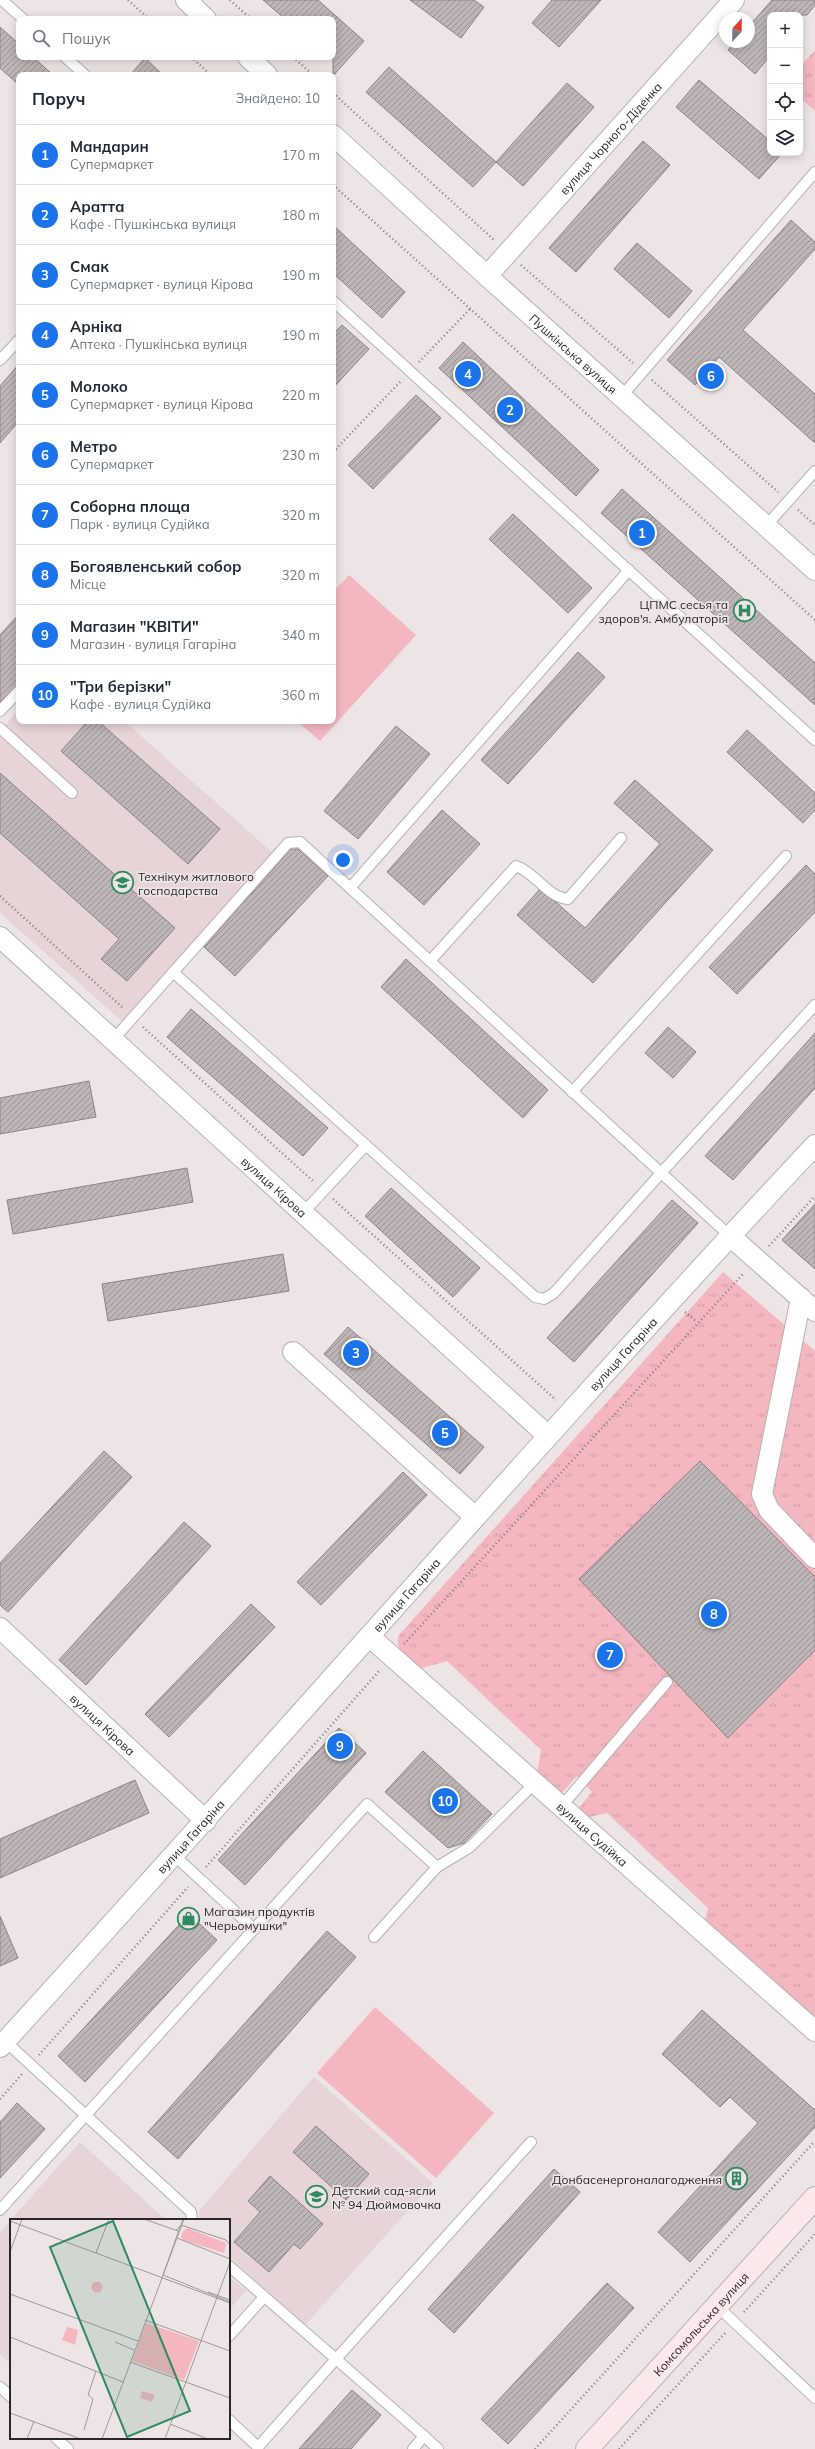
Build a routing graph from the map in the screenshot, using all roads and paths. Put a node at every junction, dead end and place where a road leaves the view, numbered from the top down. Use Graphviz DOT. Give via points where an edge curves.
graph roads {
  1 [pos="2,0"];
  2 [pos="128,0"];
  3 [pos="186,0"];
  4 [pos="230,0"];
  5 [pos="734,0"];
  6 [pos="20,16"];
  7 [pos="146,16"];
  8 [pos="203,16"];
  9 [pos="248,16"];
  10 [pos="68,60"];
  11 [pos="194,60"];
  12 [pos="251,60"];
  13 [pos="296,60"];
  14 [pos="82,72"];
  15 [pos="208,72"];
  16 [pos="264,72"];
  17 [pos="310,72"];
  18 [pos="336,96"];
  19 [pos="336,138"];
  20 [pos="815,172"];
  21 [pos="336,188"];
  22 [pos="508,252"];
  23 [pos="487,276"];
  24 [pos="336,304"];
  25 [pos="16,343"];
  26 [pos="0,360"];
  27 [pos="642,372"];
  28 [pos="621,397"];
  29 [pos="815,471"];
  30 [pos="788,502"];
  31 [pos="815,525"];
  32 [pos="766,526"];
  33 [pos="629,570"];
  34 [pos="815,570"];
  35 [pos="815,620"];
  36 [pos="16,694"];
  37 [pos="0,711"];
  38 [pos="0,728"];
  39 [pos="815,740"];
  40 [pos="72,793"];
  41 [pos="621,838"];
  42 [pos="786,856"];
  43 [pos="350,888"];
  44 [pos="0,896"];
  45 [pos="0,937"];
  46 [pos="430,961"];
  47 [pos="173,972"];
  48 [pos="815,1005"];
  49 [pos="133,1017"];
  50 [pos="113,1040"];
  51 [pos="572,1092"];
  52 [pos="366,1145"];
  53 [pos="815,1145"];
  54 [pos="661,1172"];
  55 [pos="324,1191"];
  56 [pos="303,1213"];
  57 [pos="730,1236"];
  58 [pos="808,1304"];
  59 [pos="293,1352"];
  60 [pos="570,1413"];
  61 [pos="548,1436"];
  62 [pos="475,1517"];
  63 [pos="815,1558"];
  64 [pos="0,1628"];
  65 [pos="370,1637"];
  66 [pos="667,1682"];
  67 [pos="535,1783"];
  68 [pos="562,1807"];
  69 [pos="206,1821"];
  70 [pos="175,1856"];
  71 [pos="437,1867"];
  72 [pos="254,1929"];
  73 [pos="374,1938"];
  74 [pos="815,2031"];
  75 [pos="3,2044"];
  76 [pos="85,2115"];
  77 [pos="815,2141"];
  78 [pos="531,2142"];
  79 [pos="815,2198"];
  80 [pos="0,2210"];
  81 [pos="192,2219"];
  82 [pos="815,2234"];
  83 [pos="230,2267"];
  84 [pos="264,2297"];
  85 [pos="717,2306"];
  86 [pos="735,2323"];
  87 [pos="230,2335"];
  88 [pos="336,2359"];
  89 [pos="0,2387"];
  90 [pos="10,2396"];
  91 [pos="815,2398"];
  92 [pos="230,2421"];
  93 [pos="424,2436"];
  94 [pos="57,2439"];
  95 [pos="68,2449"];
  96 [pos="413,2449"];
  97 [pos="438,2449"];
  98 [pos="535,2449"];
  99 [pos="587,2449"];
  100 [pos="619,2449"];
  1 -- 6 [label="lane"];
  2 -- 7 [label="path"];
  3 -- 8 [label="street"];
  4 -- 9 [label="path"];
  5 -- 22 [label="street, вулиця Чорного-Діденка"];
  10 -- 14 [label="lane"];
  11 -- 15 [label="path"];
  12 -- 16 [label="street"];
  13 -- 17 [label="path"];
  18 -- 22 [label="path"];
  19 -- 23 [label="street, Пушкінська вулиця"];
  20 -- 27 [label="lane"];
  21 -- 35 [label="path"];
  22 -- 23 [label="street, вулиця Чорного-Діденка"];
  22 -- 27 [label="path"];
  23 -- 28 [label="street, Пушкінська вулиця"];
  24 -- 33 [label="lane"];
  25 -- 26 [label="lane"];
  27 -- 28 [label="lane"];
  27 -- 30 [label="path"];
  28 -- 32 [label="street, Пушкінська вулиця"];
  29 -- 30 [label="lane"];
  30 -- 31 [label="path"];
  30 -- 32 [label="lane"];
  32 -- 34 [label="street, Пушкінська вулиця"];
  33 -- 39 [label="lane"];
  33 -- 43 [label="lane"];
  36 -- 37 [label="lane"];
  38 -- 40 [label="lane"];
  41 -- 46 [label="lane" via="568,899 554,894 526,869 516,866"];
  42 -- 51 [label="lane"];
  43 -- 46 [label="lane"];
  43 -- 47 [label="lane" via="300,842 288,843"];
  44 -- 49 [label="path"];
  45 -- 50 [label="street, вулиця Кірова"];
  46 -- 51 [label="lane"];
  47 -- 49 [label="lane"];
  47 -- 52 [label="lane"];
  48 -- 54 [label="lane"];
  49 -- 50 [label="lane"];
  49 -- 55 [label="path"];
  50 -- 56 [label="street, вулиця Кірова"];
  51 -- 54 [label="lane"];
  52 -- 54 [label="lane" via="535,1297 544,1299 554,1293"];
  52 -- 55 [label="lane"];
  53 -- 57 [label="street, вулиця Гагаріна"];
  54 -- 57 [label="lane"];
  55 -- 56 [label="lane"];
  55 -- 60 [label="path"];
  56 -- 61 [label="street, вулиця Кірова"];
  57 -- 58 [label="street"];
  57 -- 60 [label="street, вулиця Гагаріна"];
  58 -- 63 [label="street" via="762,1494 769,1510"];
  59 -- 62 [label="street"];
  60 -- 61 [label="street, вулиця Гагаріна"];
  61 -- 62 [label="street, вулиця Гагаріна"];
  62 -- 65 [label="street, вулиця Гагаріна"];
  64 -- 69 [label="street, вулиця Кірова"];
  65 -- 67 [label="street, вулиця Судійка"];
  65 -- 69 [label="street, вулиця Гагаріна"];
  66 -- 68 [label="lane"];
  67 -- 68 [label="street, вулиця Судійка"];
  67 -- 71 [label="lane" via="470,1848"];
  68 -- 74 [label="street, вулиця Судійка"];
  69 -- 70 [label="street, вулиця Гагаріна"];
  70 -- 72 [label="lane"];
  70 -- 75 [label="street, вулиця Гагаріна"];
  71 -- 72 [label="lane" via="367,1804"];
  71 -- 73 [label="lane"];
  72 -- 76 [label="lane"];
  75 -- 76 [label="lane"];
  76 -- 80 [label="lane"];
  76 -- 81 [label="lane" via="191,2212"];
  77 -- 98 [label="path"];
  78 -- 88 [label="lane"];
  79 -- 85 [label="street, Комсомольська вулиця"];
  82 -- 86 [label="path"];
  83 -- 84 [label="lane"];
  84 -- 87 [label="lane"];
  84 -- 88 [label="lane"];
  85 -- 86 [label="lane"];
  85 -- 99 [label="street, Комсомольська вулиця"];
  86 -- 91 [label="lane"];
  86 -- 100 [label="path"];
  88 -- 92 [label="lane" via="258,2447"];
  88 -- 93 [label="lane"];
  89 -- 90 [label="lane"];
  93 -- 96 [label="lane"];
  93 -- 97 [label="lane"];
  94 -- 95 [label="lane"];
}
